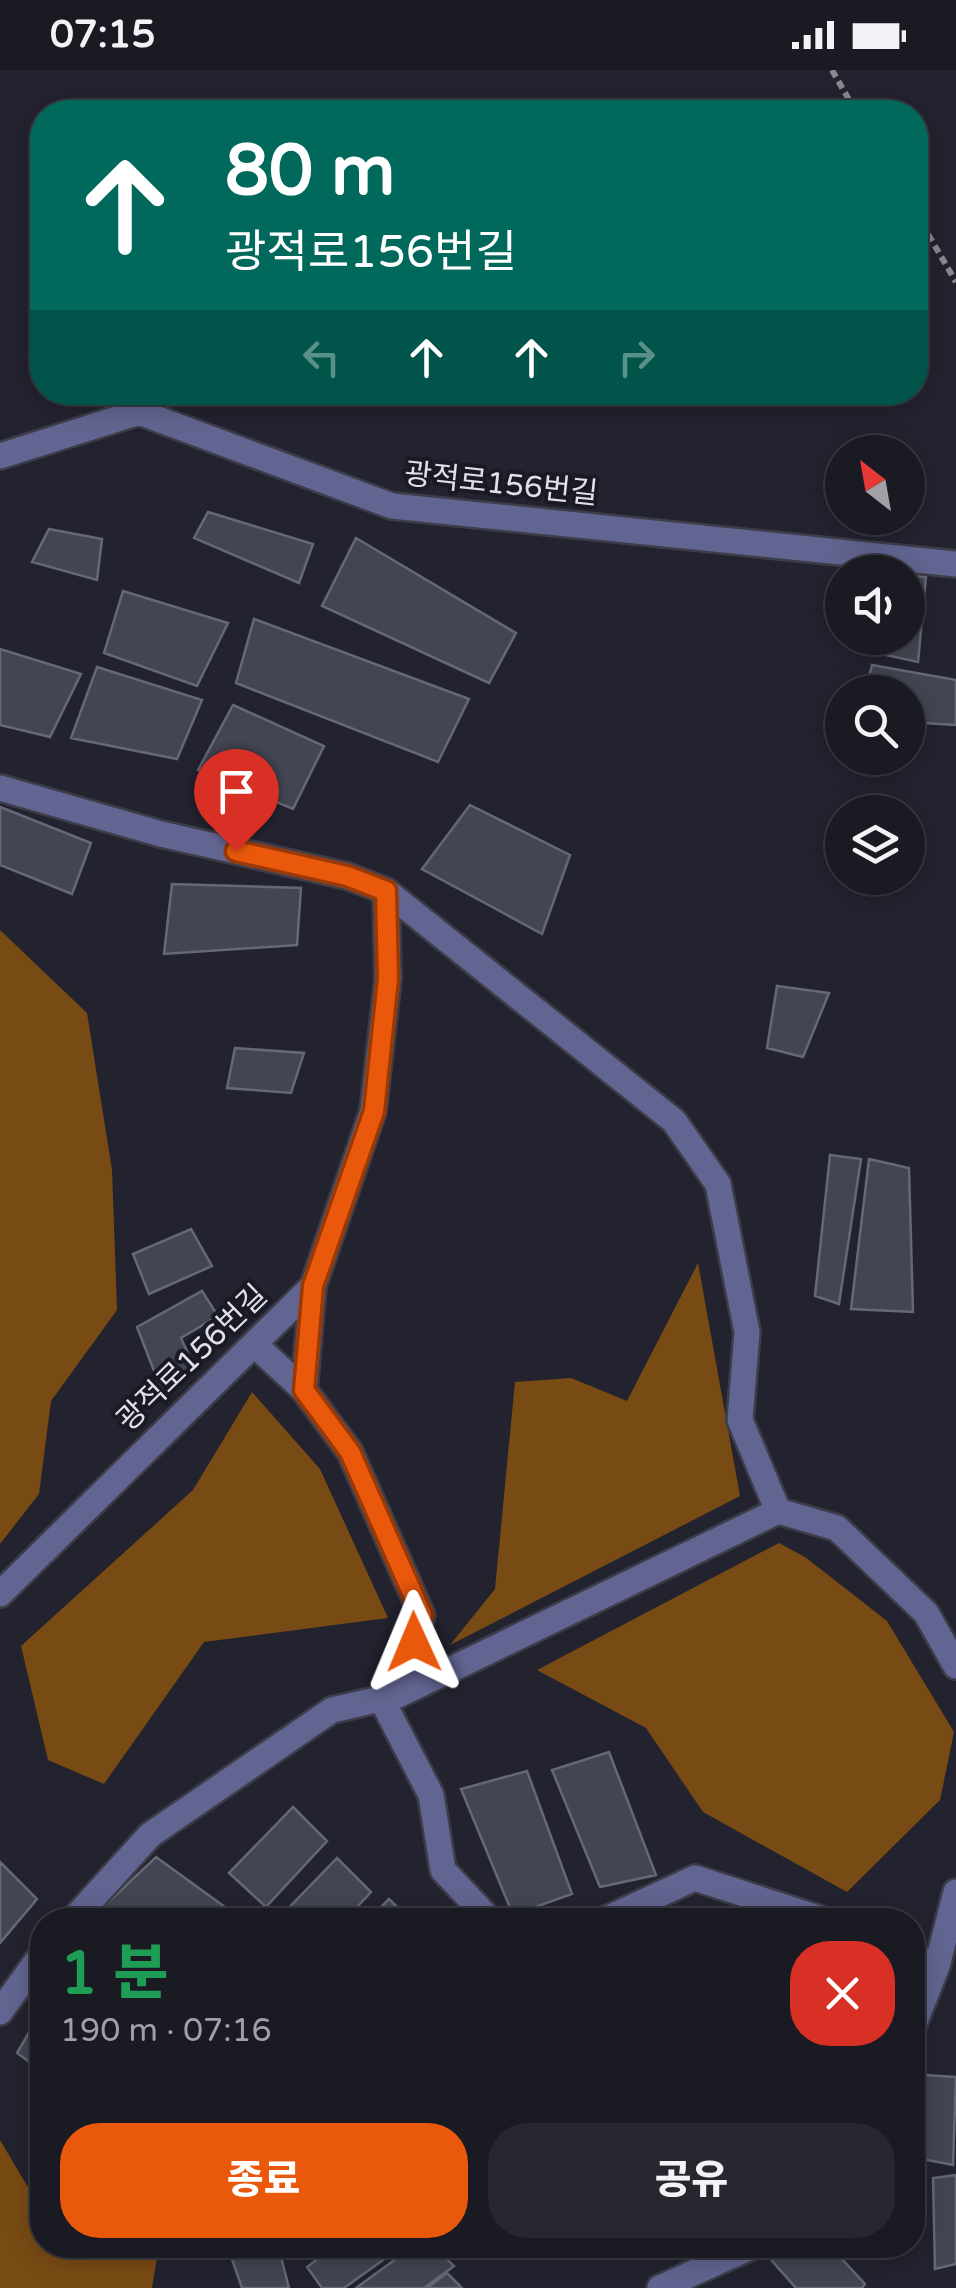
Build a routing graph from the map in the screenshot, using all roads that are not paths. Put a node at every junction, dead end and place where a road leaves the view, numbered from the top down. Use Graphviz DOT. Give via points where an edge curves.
graph roads {
  1 [pos="0,456"];
  2 [pos="956,564"];
  3 [pos="0,788"];
  4 [pos="386,891"];
  5 [pos="313,1286"];
  6 [pos="254,1344"];
  7 [pos="304,1390"];
  8 [pos="778,1510"];
  9 [pos="0,1594"];
  10 [pos="956,1666"];
  11 [pos="390,1698"];
  12 [pos="956,1892"];
  13 [pos="84,1908"];
  14 [pos="479,1908"];
  15 [pos="630,1908"];
  16 [pos="787,1908"];
  17 [pos="925,1961"];
  18 [pos="30,1971"];
  19 [pos="0,2012"];
  20 [pos="726,2258"];
  21 [pos="660,2288"];
  1 -- 2 [label="street, 광적로156번길" via="140,412 392,506"];
  3 -- 4 [label="street"];
  4 -- 5 [label="street, 광적로156번길" via="388,979 374,1111"];
  4 -- 8 [label="street" via="674,1121 718,1184 746,1332 740,1420"];
  5 -- 6 [label="street, 광적로156번길"];
  5 -- 7 [label="street"];
  6 -- 7 [label="street"];
  6 -- 9 [label="street, 광적로156번길"];
  7 -- 11 [label="street" via="350,1452 422,1615"];
  8 -- 10 [label="street" via="838,1528 926,1614"];
  8 -- 11 [label="street"];
  11 -- 13 [label="street" via="332,1710 150,1835"];
  11 -- 14 [label="street" via="431,1795 443,1870"];
  12 -- 17 [label="street"];
  15 -- 16 [label="street" via="695,1878"];
  18 -- 19 [label="street"];
  20 -- 21 [label="street"];
}
